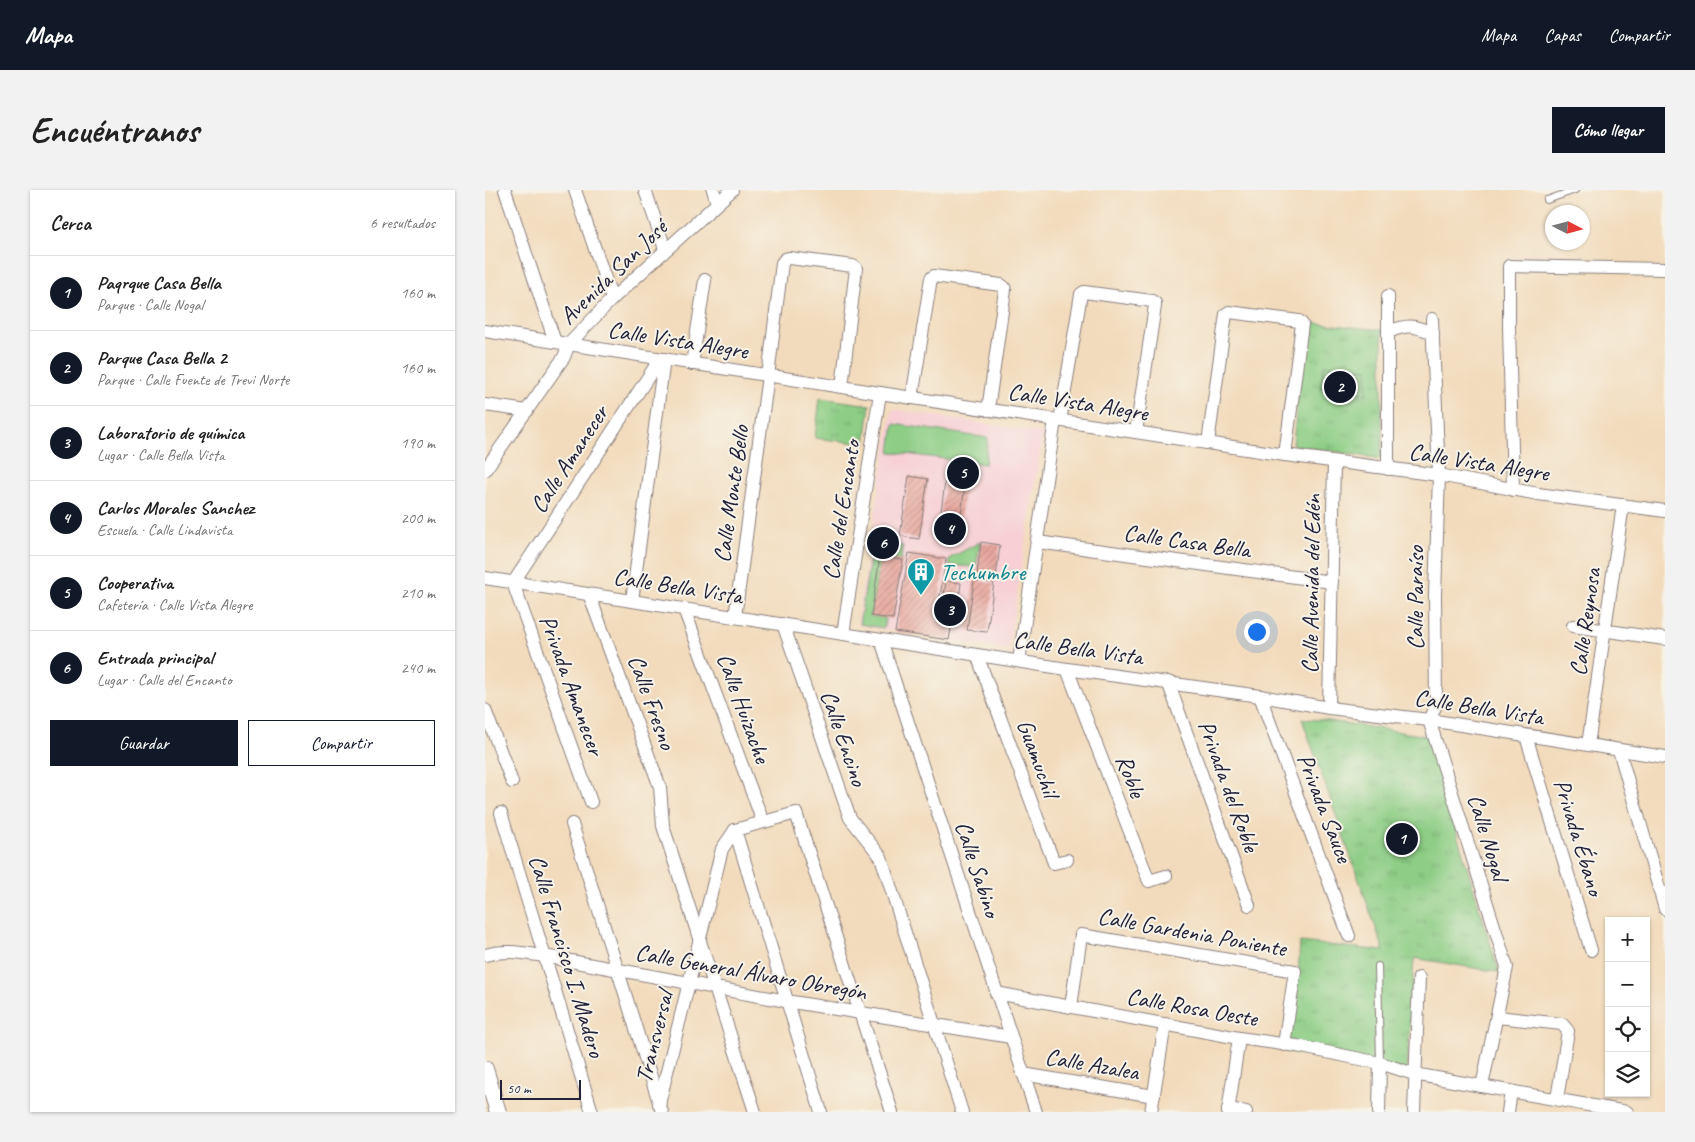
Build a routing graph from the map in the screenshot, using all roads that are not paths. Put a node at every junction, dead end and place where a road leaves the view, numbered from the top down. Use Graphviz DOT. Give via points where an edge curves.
graph roads {
  1 [pos="505,190"];
  2 [pos="575,190"];
  3 [pos="645,190"];
  4 [pos="713,190"];
  5 [pos="732,190"];
  6 [pos="1575,190"];
  7 [pos="1547,200"];
  8 [pos="717,203"];
  9 [pos="665,249"];
  10 [pos="1665,269"];
  11 [pos="705,280"];
  12 [pos="1388,296"];
  13 [pos="612,299"];
  14 [pos="1432,319"];
  15 [pos="485,331"];
  16 [pos="1388,332"];
  17 [pos="1433,333"];
  18 [pos="555,342"];
  19 [pos="569,344"];
  20 [pos="662,359"];
  21 [pos="692,364"];
  22 [pos="768,376"];
  23 [pos="842,388"];
  24 [pos="880,393"];
  25 [pos="912,398"];
  26 [pos="485,404"];
  27 [pos="988,410"];
  28 [pos="527,411"];
  29 [pos="1058,420"];
  30 [pos="1136,432"];
  31 [pos="1208,443"];
  32 [pos="1285,454"];
  33 [pos="1334,462"];
  34 [pos="1388,469"];
  35 [pos="485,470"];
  36 [pos="1439,475"];
  37 [pos="1513,490"];
  38 [pos="1623,505"];
  39 [pos="1665,511"];
  40 [pos="1037,542"];
  41 [pos="485,578"];
  42 [pos="513,582"];
  43 [pos="1332,582"];
  44 [pos="589,594"];
  45 [pos="632,601"];
  46 [pos="684,609"];
  47 [pos="735,617"];
  48 [pos="783,624"];
  49 [pos="1573,626"];
  50 [pos="1605,630"];
  51 [pos="843,634"];
  52 [pos="881,640"];
  53 [pos="1665,640"];
  54 [pos="977,654"];
  55 [pos="1019,661"];
  56 [pos="1067,668"];
  57 [pos="1168,682"];
  58 [pos="1260,696"];
  59 [pos="1329,708"];
  60 [pos="485,710"];
  61 [pos="1429,720"];
  62 [pos="1526,736"];
  63 [pos="1588,745"];
  64 [pos="1619,750"];
  65 [pos="1665,757"];
  66 [pos="512,782"];
  67 [pos="591,802"];
  68 [pos="501,813"];
  69 [pos="763,822"];
  70 [pos="572,824"];
  71 [pos="735,830"];
  72 [pos="1067,860"];
  73 [pos="1166,876"];
  74 [pos="1249,905"];
  75 [pos="1665,909"];
  76 [pos="1349,936"];
  77 [pos="699,940"];
  78 [pos="1591,950"];
  79 [pos="485,955"];
  80 [pos="544,956"];
  81 [pos="1378,966"];
  82 [pos="618,971"];
  83 [pos="1419,978"];
  84 [pos="689,983"];
  85 [pos="715,988"];
  86 [pos="996,993"];
  87 [pos="787,1002"];
  88 [pos="1071,1007"];
  89 [pos="861,1013"];
  90 [pos="1497,1017"];
  91 [pos="934,1024"];
  92 [pos="1165,1024"];
  93 [pos="1011,1037"];
  94 [pos="1239,1038"];
  95 [pos="1284,1045"];
  96 [pos="1380,1064"];
  97 [pos="485,1069"];
  98 [pos="1023,1074"];
  99 [pos="1414,1074"];
  100 [pos="1483,1086"];
  101 [pos="1511,1091"];
  102 [pos="1154,1096"];
  103 [pos="1557,1100"];
  104 [pos="659,1109"];
  105 [pos="1228,1111"];
  106 [pos="498,1112"];
  107 [pos="594,1112"];
  108 [pos="755,1112"];
  109 [pos="821,1112"];
  110 [pos="892,1112"];
  111 [pos="962,1112"];
  112 [pos="1035,1112"];
  113 [pos="1151,1112"];
  114 [pos="1246,1112"];
  115 [pos="1379,1112"];
  116 [pos="1413,1112"];
  117 [pos="1508,1112"];
  118 [pos="1627,1112"];
  1 -- 18 [label="street"];
  2 -- 13 [label="street"];
  3 -- 9 [label="street"];
  4 -- 8 [label="street"];
  5 -- 8 [label="street, Avenida San José"];
  6 -- 7 [label="lane"];
  8 -- 9 [label="street, Avenida San José"];
  9 -- 13 [label="street, Avenida San José"];
  10 -- 37 [label="street" via="1509,266"];
  11 -- 21 [label="street"];
  12 -- 16 [label="street"];
  13 -- 19 [label="street, Avenida San José"];
  14 -- 17 [label="street, Calle Paraíso"];
  15 -- 18 [label="street, Calle Vista Alegre"];
  16 -- 17 [label="street" via="1409,325"];
  16 -- 34 [label="street"];
  17 -- 36 [label="street, Calle Paraíso"];
  18 -- 19 [label="street, Calle Vista Alegre"];
  19 -- 20 [label="street, Calle Vista Alegre"];
  19 -- 28 [label="street, Avenida San José" via="564,357"];
  20 -- 21 [label="street, Calle Vista Alegre"];
  20 -- 42 [label="street, Calle Amanecer"];
  20 -- 45 [label="street"];
  21 -- 22 [label="street, Calle Vista Alegre"];
  22 -- 23 [label="street, Calle Vista Alegre"];
  22 -- 23 [label="street, Calle Monte Bello" via="785,259 853,266 856,268"];
  22 -- 47 [label="street, Calle Monte Bello"];
  23 -- 24 [label="street, Calle Vista Alegre"];
  24 -- 25 [label="street, Calle Vista Alegre"];
  24 -- 51 [label="street, Calle del Encanto"];
  25 -- 27 [label="street, Calle Vista Alegre"];
  25 -- 27 [label="street" via="931,278 1004,287"];
  26 -- 28 [label="street"];
  27 -- 29 [label="street, Calle Vista Alegre"];
  28 -- 35 [label="street, Avenida San José"];
  29 -- 30 [label="street, Calle Vista Alegre"];
  29 -- 30 [label="street" via="1081,294 1152,301 1155,303"];
  29 -- 40 [label="street"];
  30 -- 31 [label="street, Calle Vista Alegre"];
  31 -- 32 [label="street, Calle Vista Alegre"];
  31 -- 32 [label="street" via="1226,314 1301,322"];
  32 -- 33 [label="street, Calle Vista Alegre"];
  33 -- 34 [label="street, Calle Vista Alegre"];
  33 -- 43 [label="street, Calle Avenida del Edén"];
  34 -- 36 [label="street, Calle Vista Alegre"];
  36 -- 37 [label="street, Calle Vista Alegre"];
  36 -- 61 [label="street, Calle Paraíso" via="1436,705"];
  37 -- 38 [label="street, Calle Vista Alegre"];
  38 -- 39 [label="street, Calle Vista Alegre"];
  38 -- 50 [label="street, Calle Reynosa"];
  40 -- 43 [label="street, Calle Casa Bella"];
  40 -- 55 [label="street"];
  41 -- 42 [label="street, Calle Bella Vista"];
  42 -- 44 [label="street, Calle Bella Vista"];
  42 -- 67 [label="street, Privada Amanecer"];
  43 -- 59 [label="street, Calle Avenida del Edén"];
  44 -- 45 [label="street, Calle Bella Vista"];
  44 -- 77 [label="street, Calle Fresno" via="660,787 663,826"];
  45 -- 46 [label="street, Calle Bella Vista"];
  46 -- 47 [label="street, Calle Bella Vista"];
  46 -- 69 [label="street, Calle Huizache"];
  47 -- 48 [label="street, Calle Bella Vista"];
  48 -- 51 [label="street, Calle Bella Vista"];
  48 -- 91 [label="street, Calle Encino" via="849,818 881,857"];
  49 -- 50 [label="street"];
  50 -- 53 [label="street"];
  50 -- 63 [label="street, Calle Reynosa"];
  51 -- 52 [label="street, Calle Bella Vista"];
  52 -- 54 [label="street, Calle Bella Vista"];
  52 -- 86 [label="street, Calle Sabino"];
  54 -- 55 [label="street, Calle Bella Vista"];
  54 -- 72 [label="street, Guamuchil" via="1054,863"];
  55 -- 56 [label="street, Calle Bella Vista"];
  56 -- 57 [label="street, Calle Bella Vista"];
  56 -- 73 [label="street, Roble" via="1149,882"];
  57 -- 58 [label="street, Calle Bella Vista"];
  57 -- 74 [label="street, Privada del Roble"];
  58 -- 59 [label="street, Calle Bella Vista"];
  58 -- 76 [label="street, Privada Sauce"];
  59 -- 61 [label="street, Calle Bella Vista"];
  60 -- 66 [label="street"];
  61 -- 62 [label="street, Calle Bella Vista"];
  61 -- 90 [label="street, Calle Nogal" via="1507,966"];
  62 -- 63 [label="street, Calle Bella Vista"];
  62 -- 78 [label="street, Privada Ébano"];
  63 -- 64 [label="street, Calle Bella Vista"];
  64 -- 65 [label="street, Calle Bella Vista"];
  64 -- 75 [label="street"];
  68 -- 80 [label="street, Calle Francisco I. Madero"];
  69 -- 71 [label="street"];
  69 -- 89 [label="street" via="796,813"];
  70 -- 82 [label="street"];
  71 -- 77 [label="street, Transversal" via="722,849"];
  71 -- 87 [label="street"];
  77 -- 84 [label="street, Transversal"];
  77 -- 85 [label="street, Calle Fresno"];
  79 -- 80 [label="street, Calle General Álvaro Obregón" via="508,950"];
  80 -- 82 [label="street, Calle General Álvaro Obregón"];
  80 -- 107 [label="street, Calle Francisco I. Madero"];
  81 -- 96 [label="lane"];
  82 -- 84 [label="street, Calle General Álvaro Obregón"];
  82 -- 104 [label="street"];
  83 -- 99 [label="street"];
  84 -- 85 [label="street, Calle General Álvaro Obregón"];
  84 -- 104 [label="street, Transversal"];
  85 -- 87 [label="street, Calle General Álvaro Obregón"];
  85 -- 108 [label="street, Calle Fresno"];
  86 -- 88 [label="street, Calle Rosa Oeste"];
  86 -- 93 [label="street, Calle Sabino"];
  87 -- 89 [label="street, Calle General Álvaro Obregón"];
  87 -- 109 [label="street"];
  88 -- 92 [label="street, Calle Rosa Oeste"];
  88 -- 95 [label="street, Calle Gardenia Poniente" via="1081,935 1295,971"];
  89 -- 91 [label="street, Calle General Álvaro Obregón"];
  89 -- 110 [label="street"];
  90 -- 100 [label="street"];
  90 -- 103 [label="street" via="1562,1024 1568,1031"];
  91 -- 93 [label="street, Calle General Álvaro Obregón"];
  91 -- 111 [label="street"];
  92 -- 94 [label="street, Calle Rosa Oeste"];
  92 -- 102 [label="street"];
  93 -- 98 [label="street, Calle Sabino"];
  94 -- 95 [label="street, Calle Rosa Oeste"];
  94 -- 105 [label="street"];
  95 -- 96 [label="street, Calle Rosa Oeste"];
  96 -- 99 [label="street, Calle Rosa Oeste"];
  96 -- 115 [label="street"];
  97 -- 106 [label="street"];
  98 -- 102 [label="street, Calle Azalea"];
  98 -- 112 [label="street, Calle Sabino"];
  99 -- 100 [label="street"];
  99 -- 116 [label="street"];
  100 -- 101 [label="street"];
  101 -- 103 [label="street"];
  101 -- 117 [label="street"];
  102 -- 113 [label="street"];
  103 -- 118 [label="street"];
  105 -- 114 [label="street"];
}
